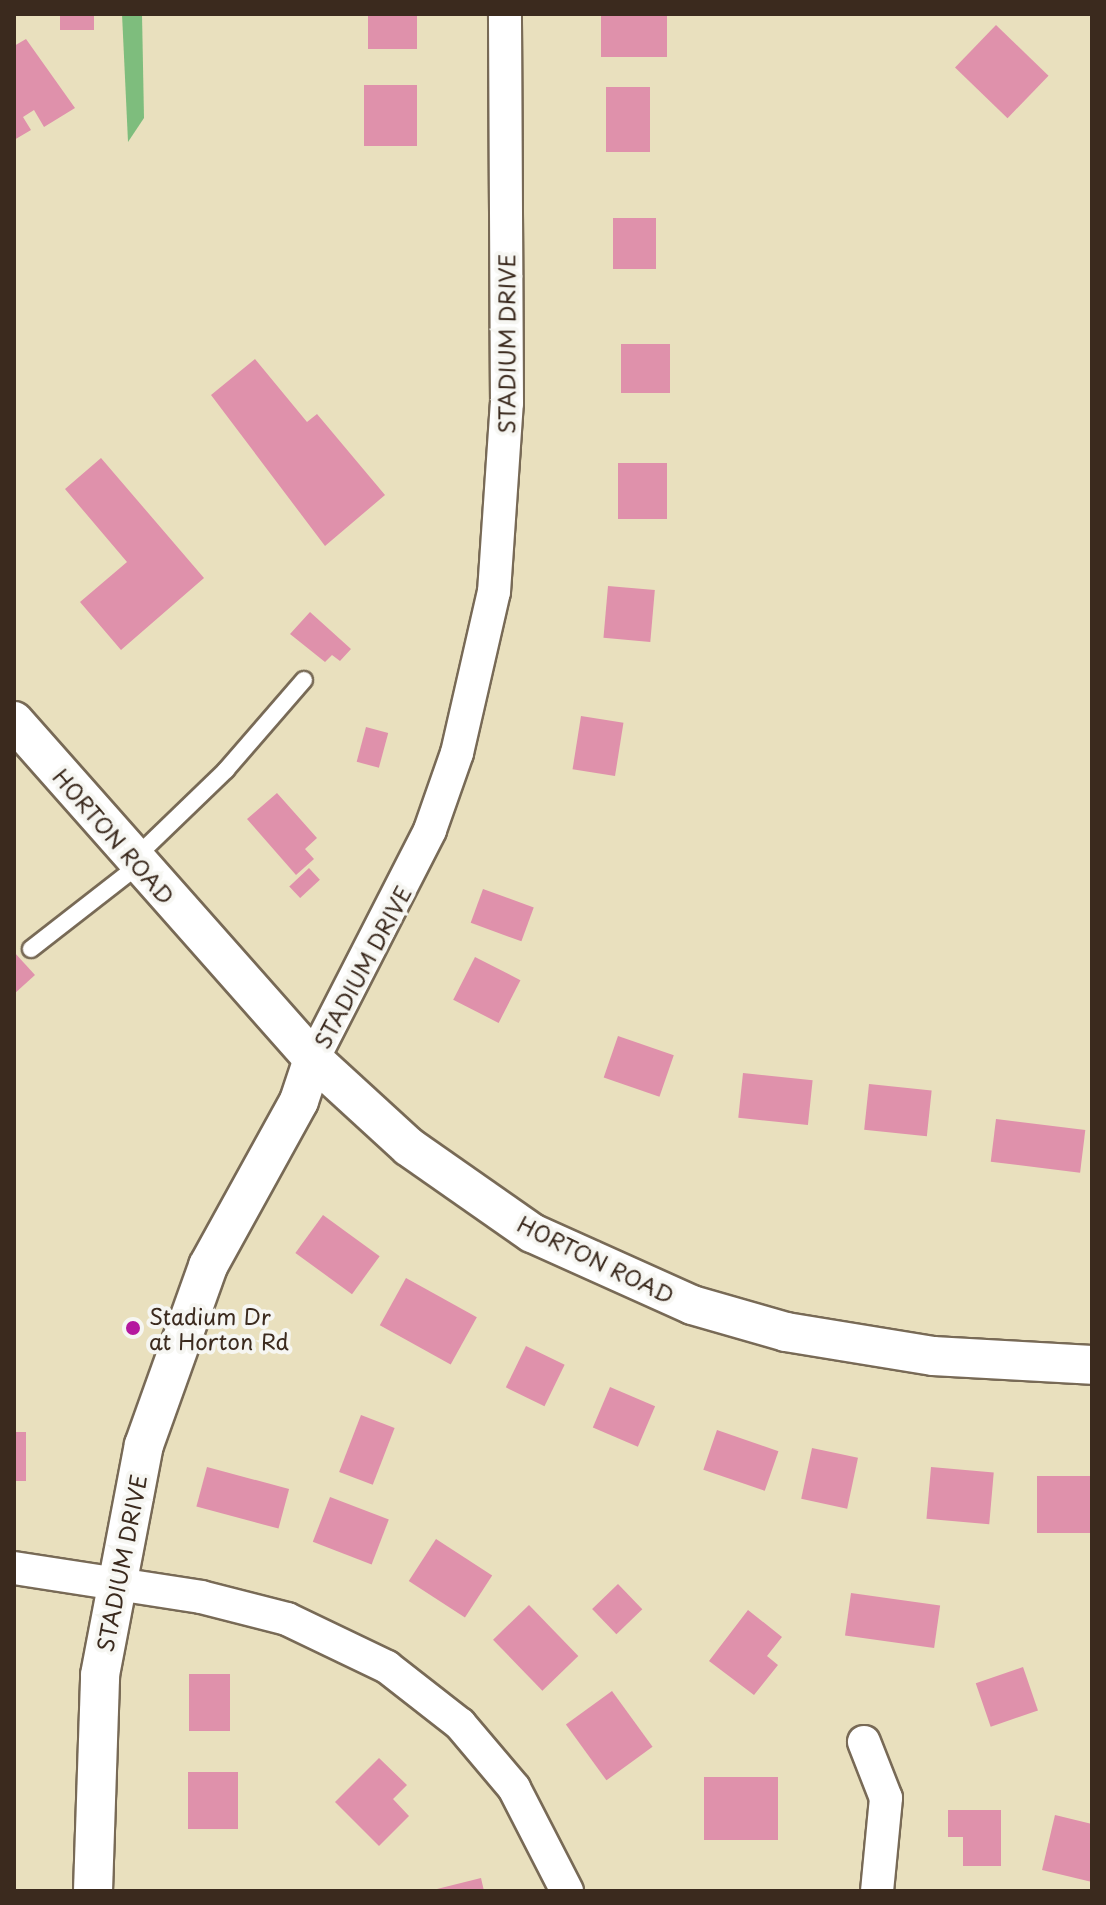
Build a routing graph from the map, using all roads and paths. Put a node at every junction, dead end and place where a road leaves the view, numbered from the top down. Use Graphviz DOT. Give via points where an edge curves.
graph roads {
  1 [pos="505,14"];
  2 [pos="304,680"];
  3 [pos="14,721"];
  4 [pos="136,862"];
  5 [pos="31,949"];
  6 [pos="313,1059"];
  7 [pos="1092,1365"];
  8 [pos="14,1568"];
  9 [pos="112,1583"];
  10 [pos="864,1742"];
  11 [pos="93,1891"];
  12 [pos="567,1891"];
  13 [pos="877,1891"];
  1 -- 6 [label="street, STADIUM DRIVE" via="507,403 494,592 457,753 430,830"];
  2 -- 4 [label="lane"];
  3 -- 4 [label="street, HORTON ROAD"];
  4 -- 5 [label="lane"];
  4 -- 6 [label="street, HORTON ROAD"];
  6 -- 7 [label="street, HORTON ROAD" via="409,1147 532,1233 692,1305 859,1347"];
  6 -- 9 [label="street, STADIUM DRIVE" via="299,1101 244,1190 175,1349"];
  8 -- 9 [label="street"];
  9 -- 11 [label="street, STADIUM DRIVE" via="100,1675"];
  9 -- 12 [label="street" via="287,1619 387,1667 460,1724 505,1777"];
  10 -- 13 [label="street" via="886,1798"];
}
